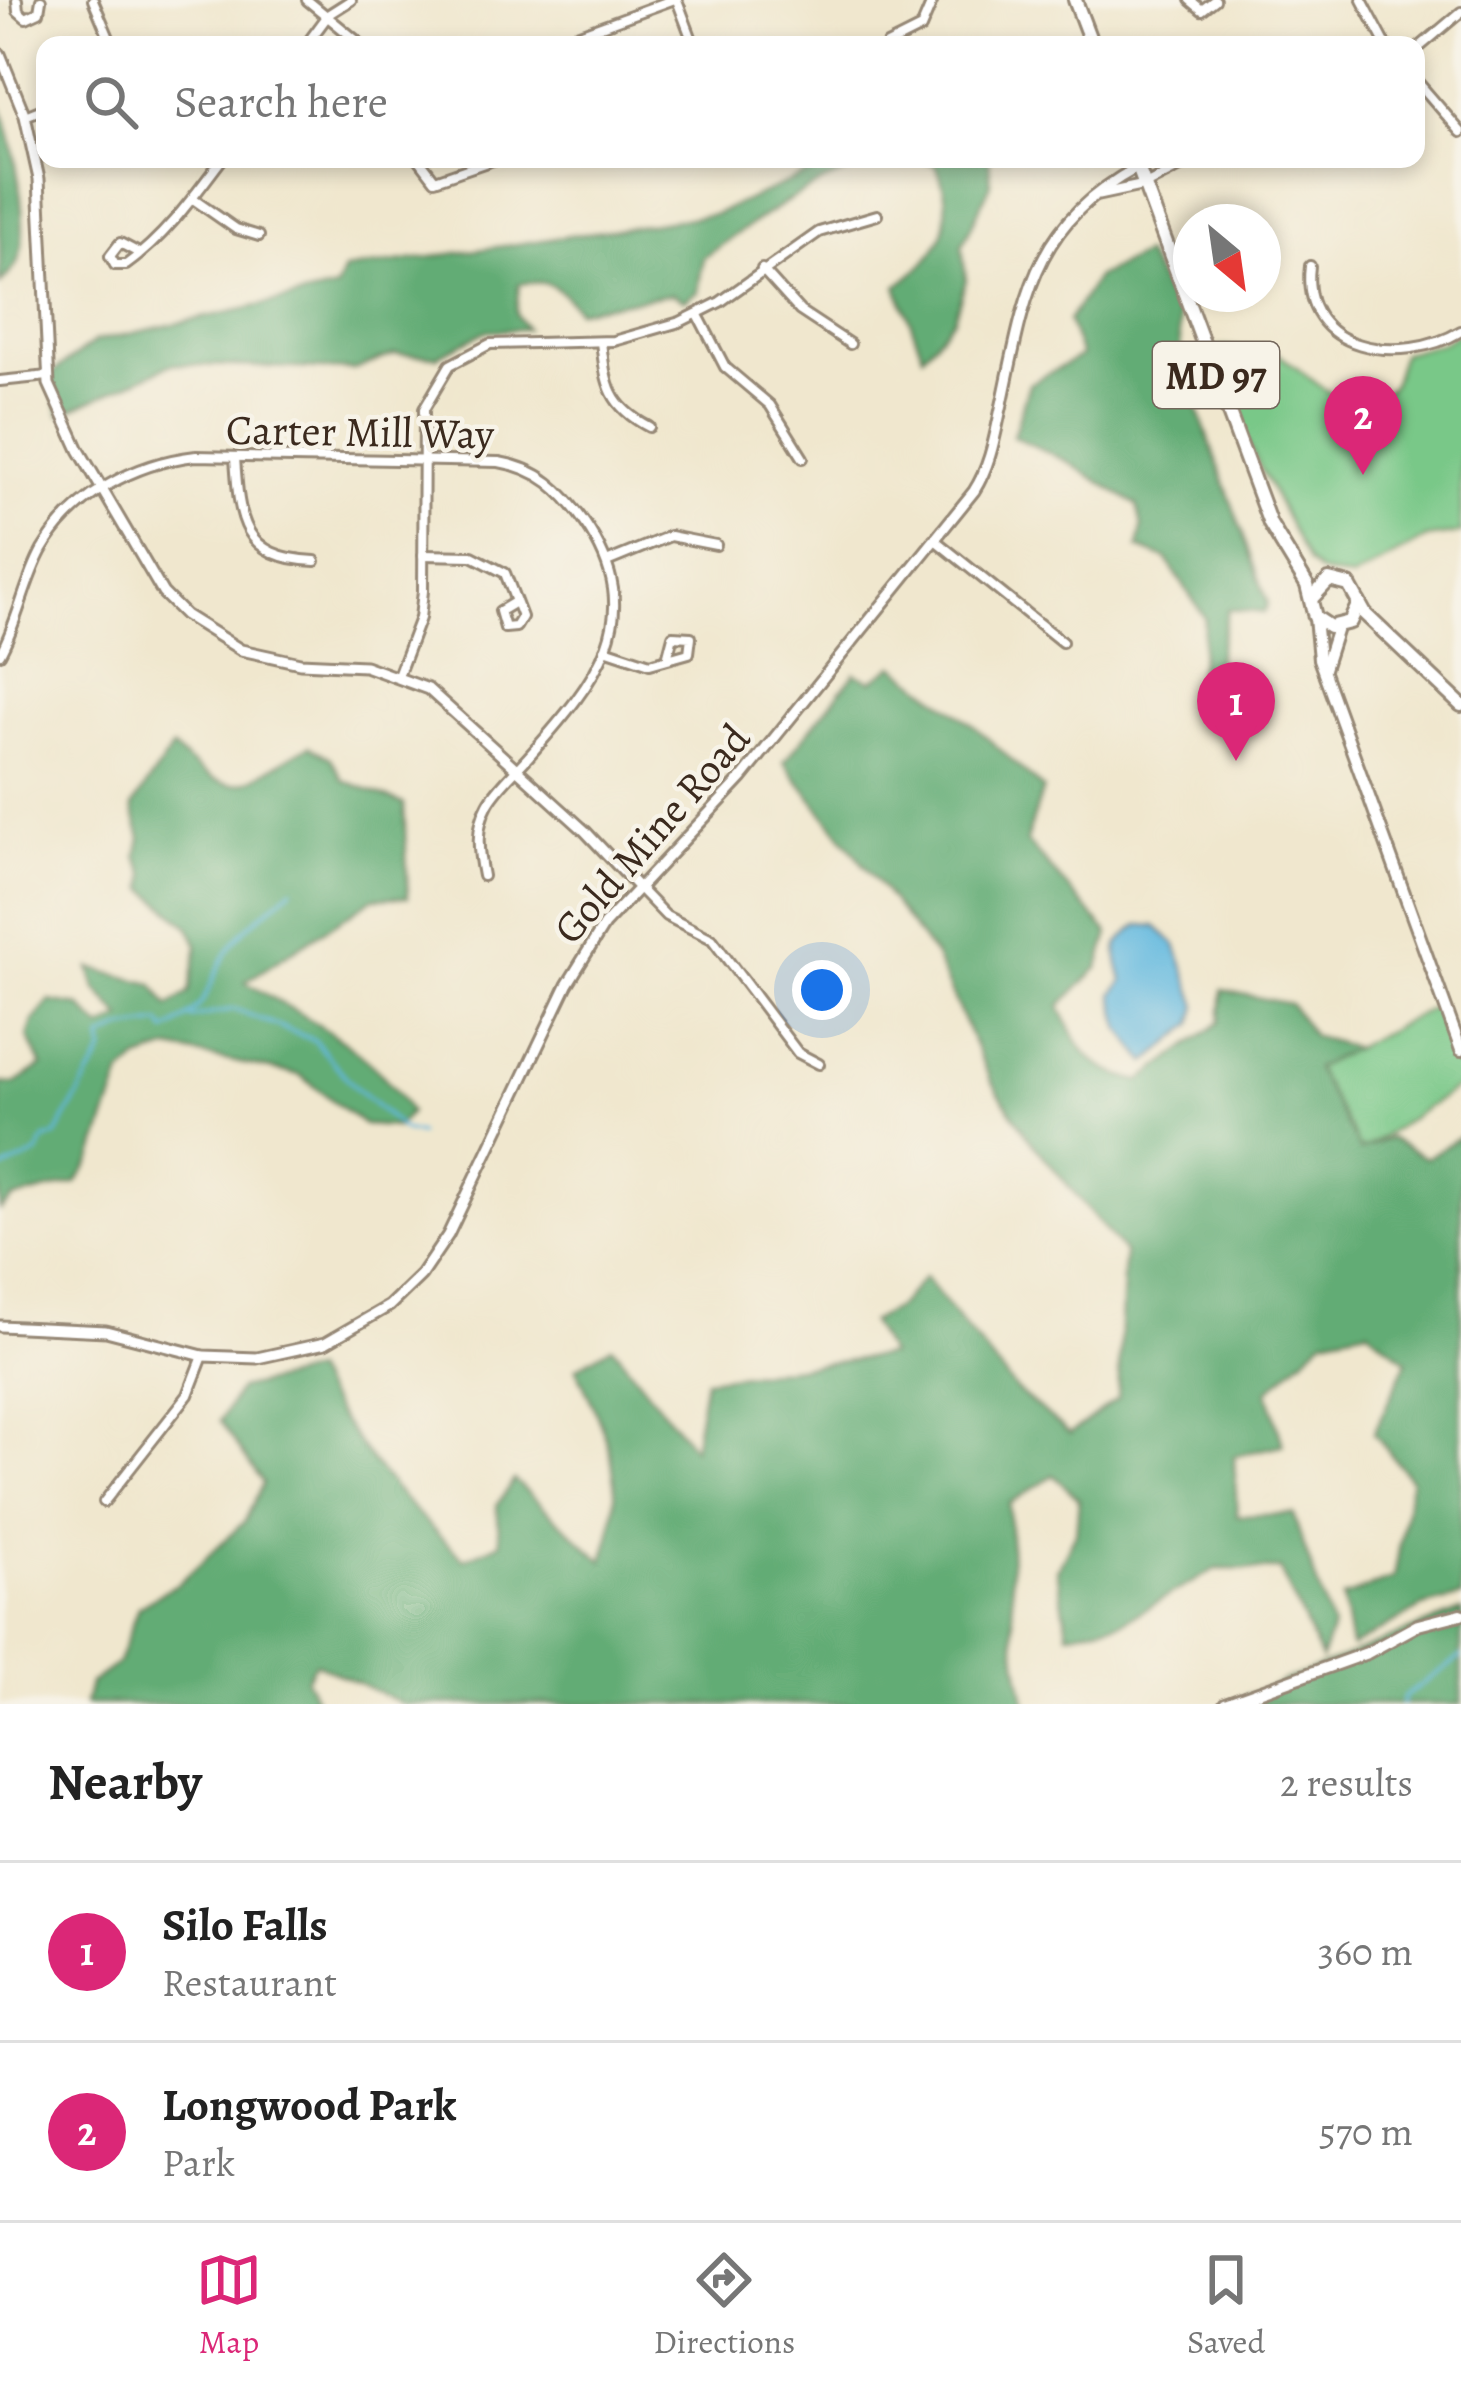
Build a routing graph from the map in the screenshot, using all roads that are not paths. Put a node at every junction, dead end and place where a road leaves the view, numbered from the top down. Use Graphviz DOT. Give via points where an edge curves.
graph roads {
  1 [pos="17,0"];
  2 [pos="40,0"];
  3 [pos="93,0"];
  4 [pos="307,0"];
  5 [pos="351,0"];
  6 [pos="675,0"];
  7 [pos="934,0"];
  8 [pos="1075,0"];
  9 [pos="1190,0"];
  10 [pos="1215,0"];
  11 [pos="1362,0"];
  12 [pos="1461,12"];
  13 [pos="328,14"];
  14 [pos="108,36"];
  15 [pos="312,36"];
  16 [pos="352,36"];
  17 [pos="574,36"];
  18 [pos="690,36"];
  19 [pos="905,36"];
  20 [pos="1089,36"];
  21 [pos="1381,36"];
  22 [pos="1425,42"];
  23 [pos="0,54"];
  24 [pos="1425,91"];
  25 [pos="36,112"];
  26 [pos="25,116"];
  27 [pos="1461,133"];
  28 [pos="215,168"];
  29 [pos="425,168"];
  30 [pos="470,168"];
  31 [pos="1131,168"];
  32 [pos="1139,168"];
  33 [pos="1178,168"];
  34 [pos="1145,185"];
  35 [pos="1099,195"];
  36 [pos="193,199"];
  37 [pos="877,215"];
  38 [pos="259,236"];
  39 [pos="137,252"];
  40 [pos="1310,266"];
  41 [pos="762,269"];
  42 [pos="698,315"];
  43 [pos="1461,331"];
  44 [pos="601,342"];
  45 [pos="850,344"];
  46 [pos="48,376"];
  47 [pos="0,381"];
  48 [pos="649,427"];
  49 [pos="235,458"];
  50 [pos="803,458"];
  51 [pos="424,462"];
  52 [pos="102,488"];
  53 [pos="935,540"];
  54 [pos="716,545"];
  55 [pos="1285,550"];
  56 [pos="423,555"];
  57 [pos="315,561"];
  58 [pos="610,561"];
  59 [pos="1323,583"];
  60 [pos="1311,601"];
  61 [pos="515,602"];
  62 [pos="1358,603"];
  63 [pos="1315,617"];
  64 [pos="1344,625"];
  65 [pos="1062,642"];
  66 [pos="1398,649"];
  67 [pos="604,650"];
  68 [pos="0,654"];
  69 [pos="668,655"];
  70 [pos="1324,673"];
  71 [pos="398,676"];
  72 [pos="1461,705"];
  73 [pos="518,769"];
  74 [pos="483,876"];
  75 [pos="638,887"];
  76 [pos="1461,1051"];
  77 [pos="819,1064"];
  78 [pos="0,1326"];
  79 [pos="203,1356"];
  80 [pos="104,1502"];
  81 [pos="1461,1614"];
  82 [pos="1225,1704"];
  1 -- 2 [label="street" via="26,18 39,12"];
  3 -- 14 [label="street"];
  4 -- 13 [label="street"];
  5 -- 13 [label="street"];
  6 -- 17 [label="street"];
  6 -- 18 [label="street"];
  7 -- 19 [label="street" via="921,28"];
  8 -- 20 [label="main road"];
  9 -- 10 [label="street" via="1202,10"];
  11 -- 21 [label="street"];
  12 -- 22 [label="street"];
  13 -- 15 [label="street"];
  13 -- 16 [label="street"];
  23 -- 26 [label="street"];
  24 -- 27 [label="street"];
  25 -- 26 [label="street"];
  26 -- 46 [label="street" via="43,212"];
  28 -- 36 [label="street"];
  29 -- 30 [label="street" via="435,180"];
  31 -- 35 [label="street, Gold Mine Road"];
  32 -- 34 [label="main road, MD 97"];
  33 -- 34 [label="street"];
  34 -- 35 [label="street"];
  34 -- 55 [label="main road, MD 97"];
  35 -- 53 [label="street, Gold Mine Road" via="1065,222 1040,257 989,461"];
  36 -- 38 [label="street"];
  36 -- 39 [label="street" via="159,242"];
  37 -- 41 [label="street" via="819,232"];
  40 -- 43 [label="street" via="1316,306 1347,339 1372,350 1414,352"];
  41 -- 42 [label="street"];
  41 -- 45 [label="street" via="800,311"];
  42 -- 44 [label="street"];
  42 -- 50 [label="street" via="725,367 770,405"];
  44 -- 48 [label="street" via="610,397"];
  44 -- 51 [label="street" via="514,340 450,364 424,409"];
  46 -- 47 [label="street"];
  46 -- 52 [label="street" via="60,415"];
  49 -- 51 [label="street, Carter Mill Way"];
  49 -- 52 [label="street, Carter Mill Way" via="153,463"];
  49 -- 57 [label="street" via="239,511 254,541 277,556"];
  51 -- 56 [label="street"];
  51 -- 58 [label="street, Carter Mill Way" via="499,462 538,474 568,498"];
  52 -- 68 [label="street, Carter Mill Way" via="40,553"];
  52 -- 71 [label="street" via="163,593 213,635 274,660"];
  53 -- 65 [label="street"];
  53 -- 75 [label="street, Gold Mine Road" via="742,778"];
  54 -- 58 [label="street" via="670,536"];
  55 -- 59 [label="main road, MD 97"];
  55 -- 60 [label="main road, MD 97"];
  56 -- 61 [label="street" via="491,562 505,573"];
  56 -- 71 [label="street" via="420,617"];
  58 -- 67 [label="street" via="616,605"];
  59 -- 60 [label="main road"];
  59 -- 62 [label="main road, MD 97" via="1349,584"];
  60 -- 63 [label="main road, MD 97"];
  62 -- 64 [label="main road"];
  62 -- 66 [label="main road, MD 97"];
  63 -- 64 [label="main road, MD 97"];
  63 -- 70 [label="main road"];
  64 -- 66 [label="main road, MD 97"];
  64 -- 70 [label="main road"];
  66 -- 72 [label="main road, MD 97"];
  67 -- 69 [label="street" via="634,663"];
  67 -- 73 [label="street" via="578,702"];
  70 -- 76 [label="main road"];
  71 -- 73 [label="street" via="441,699"];
  73 -- 74 [label="street" via="488,802 479,830"];
  73 -- 75 [label="street"];
  75 -- 77 [label="street" via="666,916 712,939 798,1053"];
  75 -- 79 [label="street, Gold Mine Road" via="576,968 448,1235 414,1283 378,1315 316,1346 257,1358"];
  78 -- 79 [label="street, Gold Mine Road" via="106,1330"];
  79 -- 80 [label="street" via="188,1395"];
  81 -- 82 [label="main road"];
}
